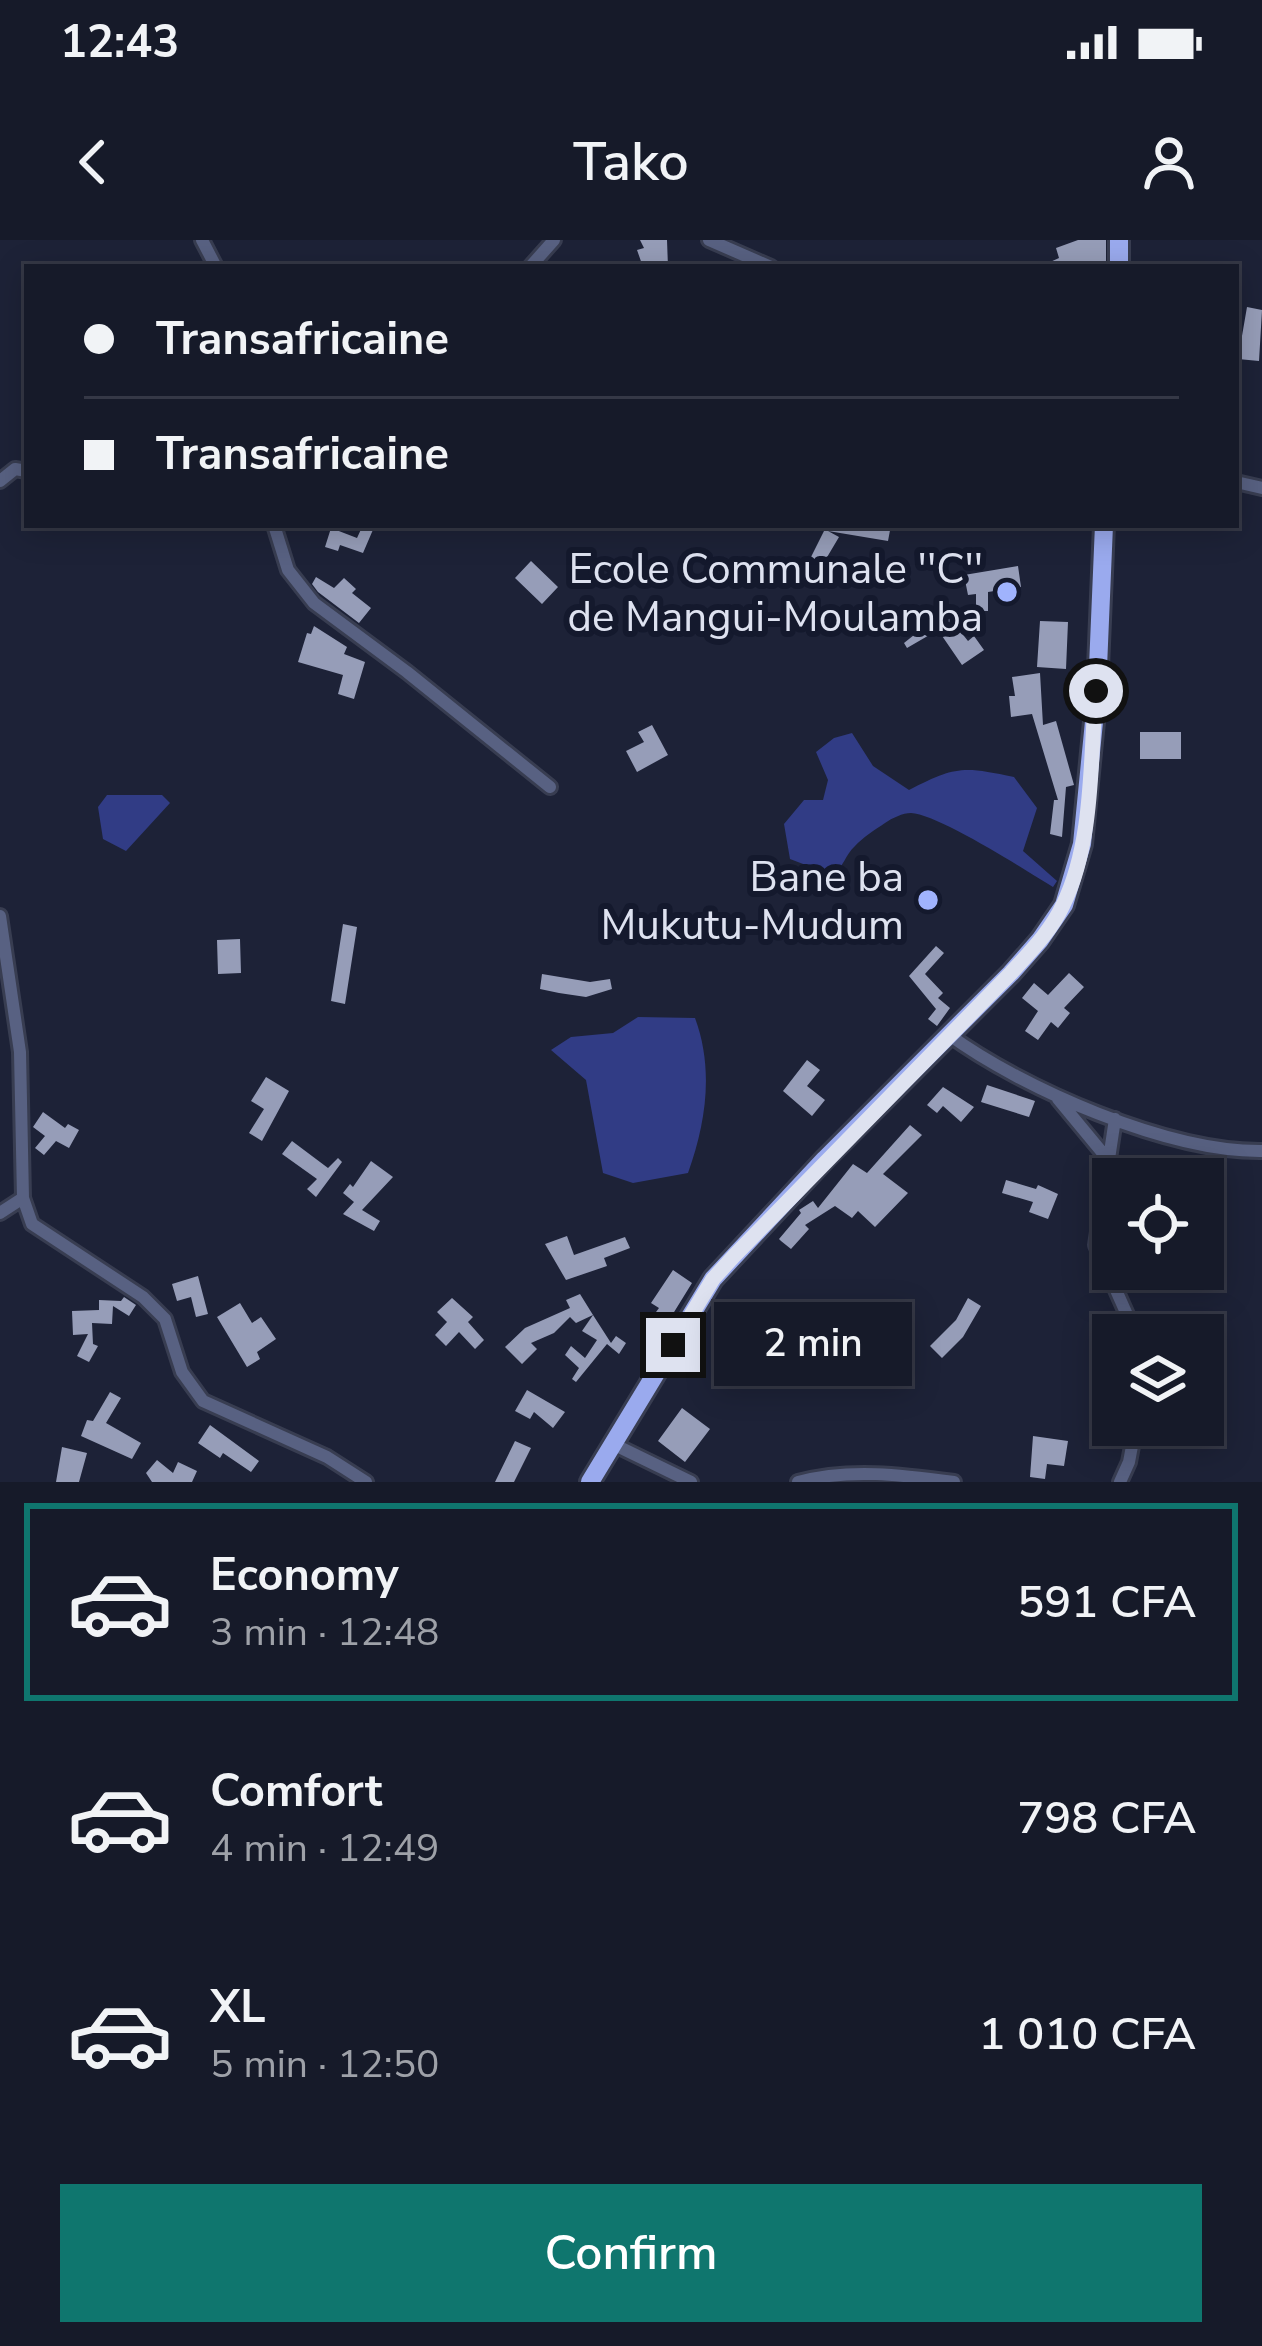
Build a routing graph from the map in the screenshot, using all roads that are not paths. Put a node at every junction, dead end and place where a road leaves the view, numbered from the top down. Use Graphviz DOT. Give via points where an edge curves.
graph roads {
  1 [pos="554,240"];
  2 [pos="710,240"];
  3 [pos="533,264"];
  4 [pos="763,264"];
  5 [pos="275,528"];
  6 [pos="1104,528"];
  7 [pos="550,787"];
  8 [pos="0,916"];
  9 [pos="948,1034"];
  10 [pos="1053,1094"];
  11 [pos="1115,1119"];
  12 [pos="1262,1151"];
  13 [pos="1106,1156"];
  14 [pos="23,1198"];
  15 [pos="0,1213"];
  16 [pos="1127,1314"];
  17 [pos="613,1444"];
  18 [pos="1133,1446"];
  19 [pos="365,1482"];
  20 [pos="590,1482"];
  21 [pos="691,1482"];
  22 [pos="798,1482"];
  23 [pos="954,1482"];
  24 [pos="1120,1482"];
  1 -- 3 [label="street"];
  2 -- 4 [label="street"];
  5 -- 7 [label="street" via="288,570 314,603"];
  6 -- 9 [label="highway" via="1082,844 1064,905"];
  8 -- 14 [label="street" via="20,1052"];
  9 -- 10 [label="street"];
  9 -- 17 [label="highway" via="713,1279"];
  10 -- 11 [label="street"];
  10 -- 13 [label="street"];
  11 -- 12 [label="street" via="1228,1151"];
  11 -- 13 [label="street"];
  13 -- 16 [label="street" via="1096,1244"];
  14 -- 15 [label="street"];
  14 -- 19 [label="street" via="32,1224 165,1319 182,1372 203,1402 328,1457"];
  17 -- 20 [label="highway"];
  17 -- 21 [label="street"];
  18 -- 24 [label="street"];
  22 -- 23 [label="street" via="857,1474"];
}
